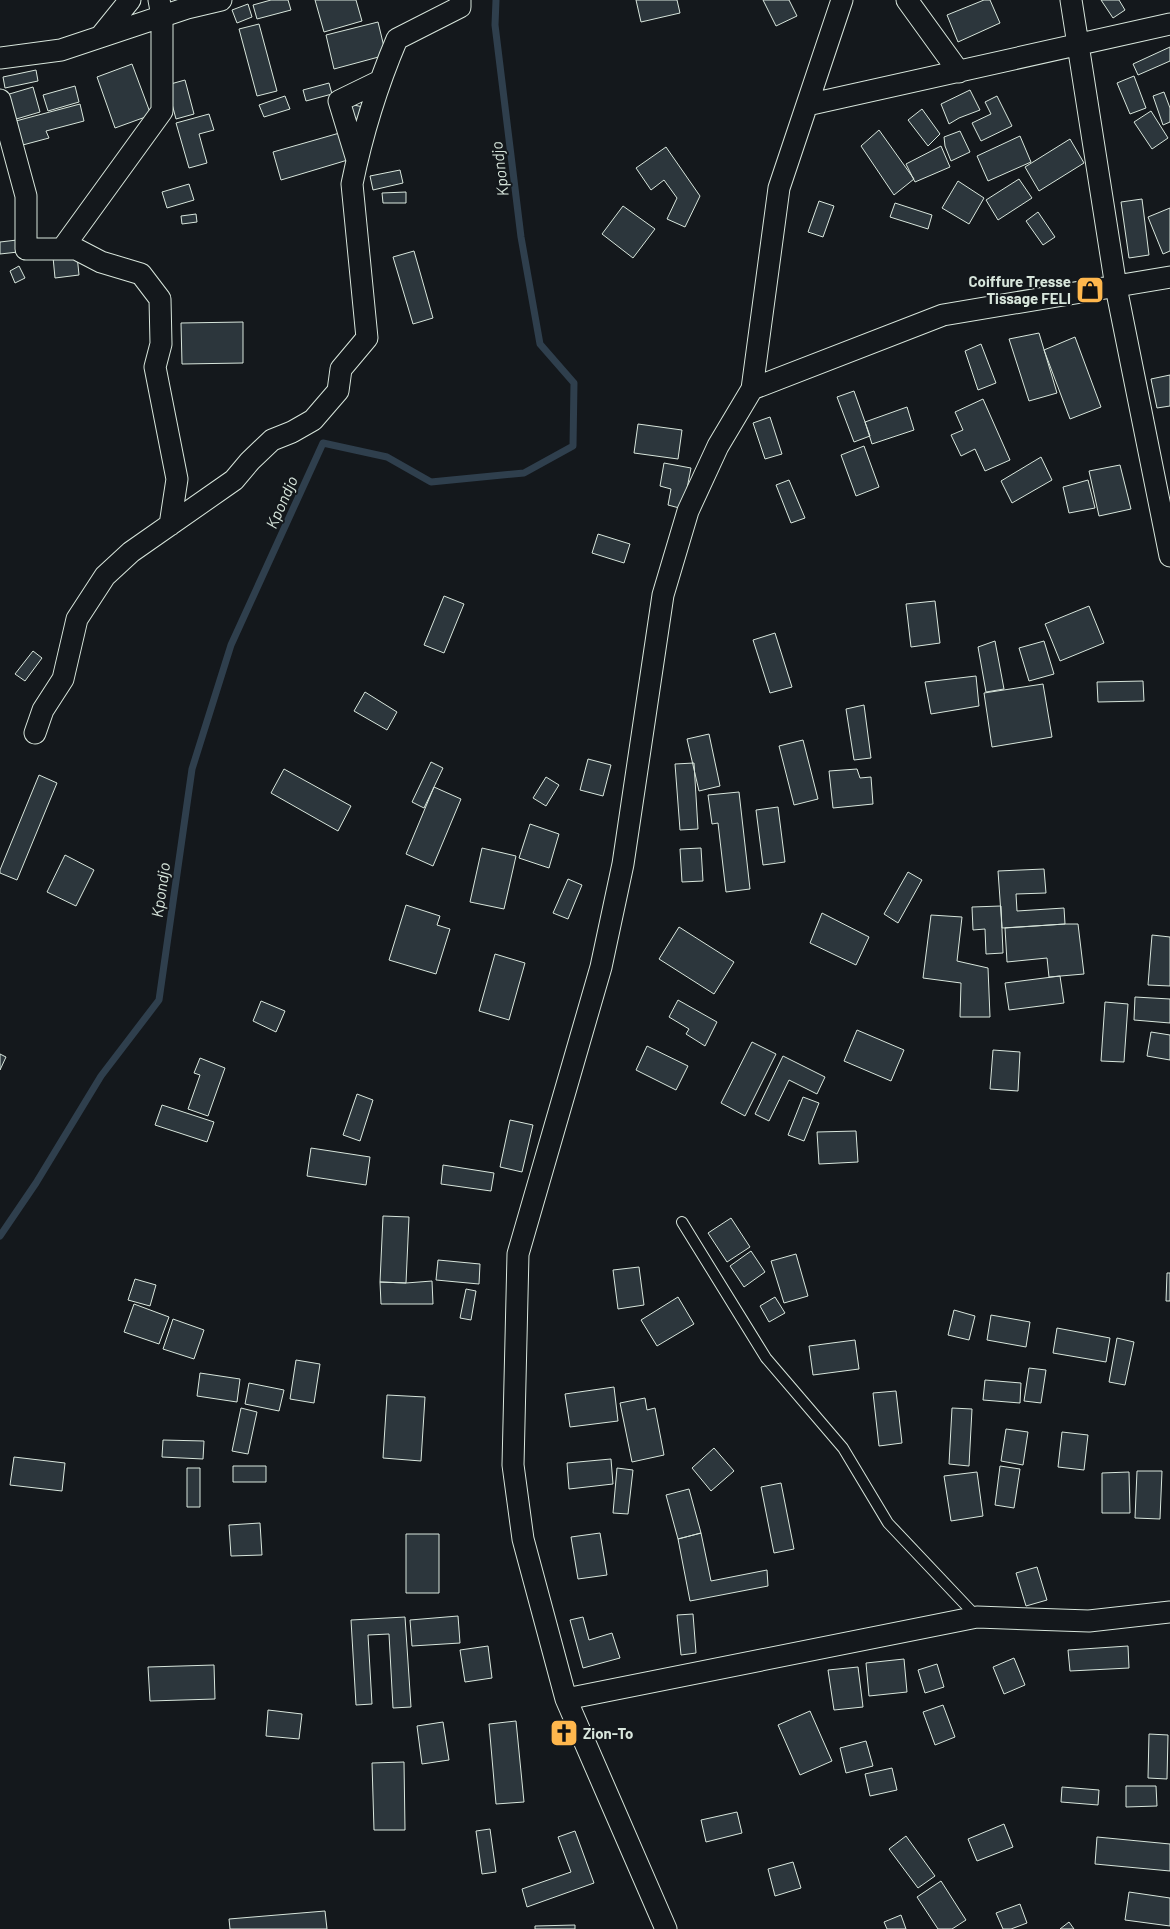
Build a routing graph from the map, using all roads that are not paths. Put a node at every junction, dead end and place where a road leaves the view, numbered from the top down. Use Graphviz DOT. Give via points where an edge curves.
graph roads {
  1 [pos="130,0"];
  2 [pos="221,0"];
  3 [pos="460,0"];
  4 [pos="842,0"];
  5 [pos="907,0"];
  6 [pos="1071,0"];
  7 [pos="161,8"];
  8 [pos="1170,24"];
  9 [pos="100,37"];
  10 [pos="1079,46"];
  11 [pos="0,58"];
  12 [pos="958,72"];
  13 [pos="380,81"];
  14 [pos="0,100"];
  15 [pos="807,105"];
  16 [pos="357,160"];
  17 [pos="62,249"];
  18 [pos="1170,277"];
  19 [pos="1116,287"];
  20 [pos="752,389"];
  21 [pos="170,525"];
  22 [pos="1169,549"];
  23 [pos="35,733"];
  24 [pos="682,1222"];
  25 [pos="1170,1612"];
  26 [pos="977,1617"];
  27 [pos="566,1699"];
  28 [pos="666,1929"];
  1 -- 9 [label="street"];
  2 -- 7 [label="street"];
  3 -- 13 [label="street" via="460,7 397,39"];
  4 -- 15 [label="street"];
  5 -- 12 [label="street"];
  6 -- 10 [label="street"];
  7 -- 9 [label="street"];
  7 -- 17 [label="street" via="162,111"];
  8 -- 10 [label="street"];
  9 -- 11 [label="street" via="61,50"];
  10 -- 12 [label="street"];
  10 -- 19 [label="street"];
  12 -- 15 [label="street"];
  13 -- 16 [label="street"];
  13 -- 16 [label="street" via="339,101"];
  14 -- 17 [label="street" via="26,196 26,249"];
  15 -- 20 [label="street" via="779,188"];
  16 -- 21 [label="street" via="352,184 368,338 341,369 338,391 313,420 272,440 234,480"];
  17 -- 21 [label="street" via="76,249 101,262 141,274 160,299 161,344 155,367 177,478"];
  18 -- 19 [label="street"];
  19 -- 20 [label="street" via="942,315"];
  19 -- 22 [label="street"];
  20 -- 27 [label="street" via="718,446 688,511 663,595 623,864 601,967 518,1254 513,1466 523,1539"];
  21 -- 23 [label="street" via="131,552 105,576 77,619 63,679 43,710"];
  24 -- 26 [label="lane" via="766,1358 842,1448 888,1523"];
  25 -- 26 [label="street" via="1089,1621"];
  26 -- 27 [label="street"];
  27 -- 28 [label="street"];
}
